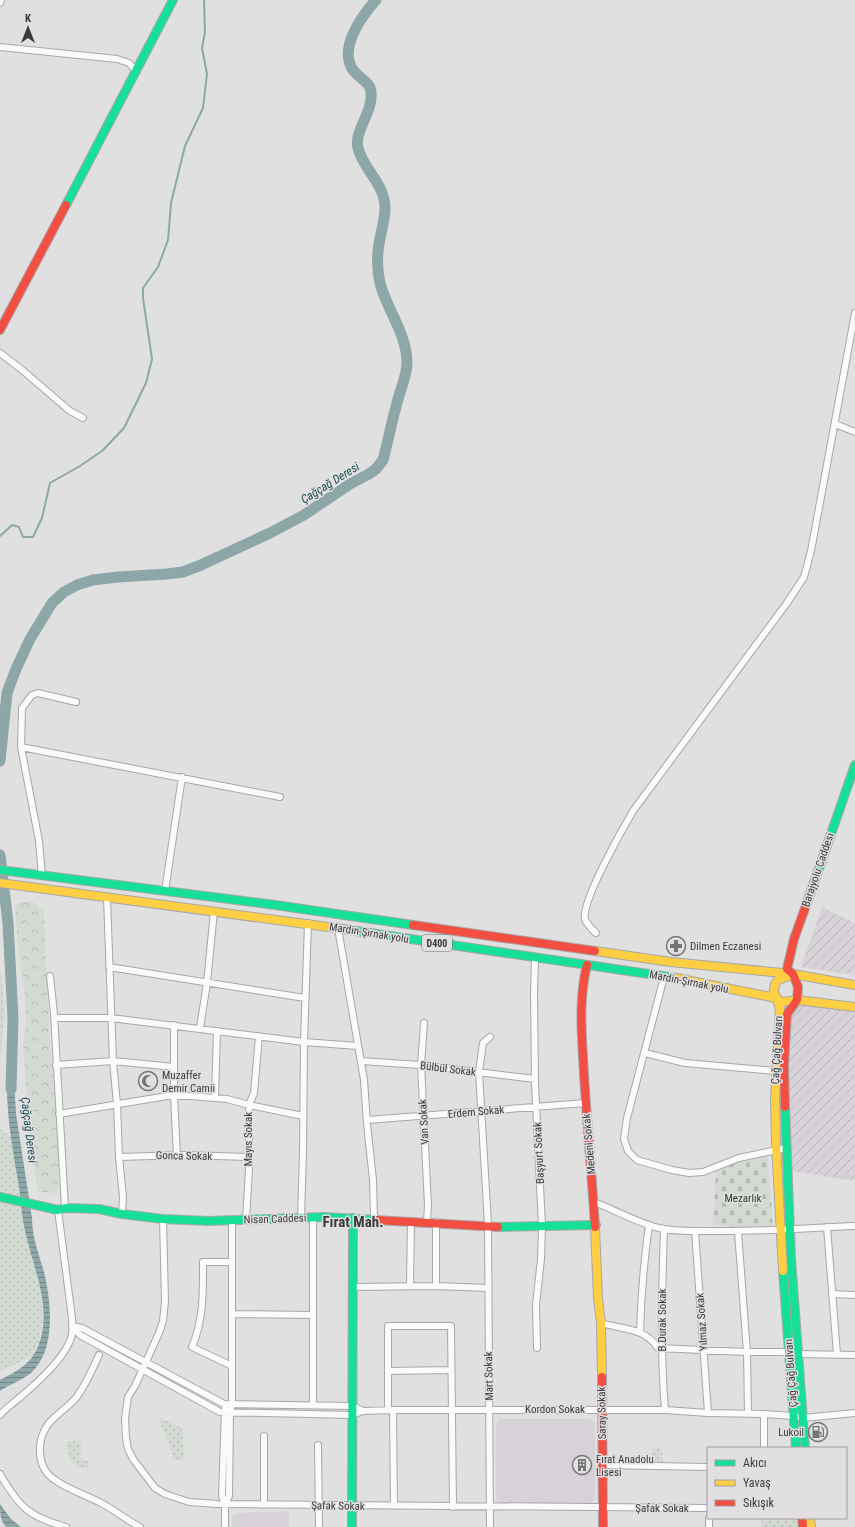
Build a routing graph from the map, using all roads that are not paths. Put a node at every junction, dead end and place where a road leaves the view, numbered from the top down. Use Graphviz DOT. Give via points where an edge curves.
graph roads {
  1 [pos="0,0"];
  2 [pos="173,0"];
  3 [pos="0,3"];
  4 [pos="0,47"];
  5 [pos="136,71"];
  6 [pos="855,313"];
  7 [pos="0,330"];
  8 [pos="0,353"];
  9 [pos="83,418"];
  10 [pos="835,424"];
  11 [pos="855,432"];
  12 [pos="76,702"];
  13 [pos="20,747"];
  14 [pos="855,765"];
  15 [pos="182,777"];
  16 [pos="280,797"];
  17 [pos="0,870"];
  18 [pos="42,876"];
  19 [pos="0,883"];
  20 [pos="165,891"];
  21 [pos="107,898"];
  22 [pos="214,911"];
  23 [pos="308,923"];
  24 [pos="338,928"];
  25 [pos="596,933"];
  26 [pos="535,958"];
  27 [pos="587,965"];
  28 [pos="109,967"];
  29 [pos="793,974"];
  30 [pos="50,976"];
  31 [pos="664,977"];
  32 [pos="207,983"];
  33 [pos="855,985"];
  34 [pos="305,998"];
  35 [pos="776,998"];
  36 [pos="797,1000"];
  37 [pos="855,1006"];
  38 [pos="54,1018"];
  39 [pos="111,1018"];
  40 [pos="424,1023"];
  41 [pos="174,1025"];
  42 [pos="200,1028"];
  43 [pos="217,1031"];
  44 [pos="259,1036"];
  45 [pos="490,1037"];
  46 [pos="304,1042"];
  47 [pos="358,1046"];
  48 [pos="645,1054"];
  49 [pos="113,1061"];
  50 [pos="361,1061"];
  51 [pos="56,1065"];
  52 [pos="421,1065"];
  53 [pos="174,1067"];
  54 [pos="776,1071"];
  55 [pos="479,1072"];
  56 [pos="534,1079"];
  57 [pos="174,1096"];
  58 [pos="215,1098"];
  59 [pos="586,1103"];
  60 [pos="117,1104"];
  61 [pos="248,1105"];
  62 [pos="536,1107"];
  63 [pos="481,1112"];
  64 [pos="59,1114"];
  65 [pos="303,1116"];
  66 [pos="424,1116"];
  67 [pos="367,1120"];
  68 [pos="786,1148"];
  69 [pos="776,1150"];
  70 [pos="177,1156"];
  71 [pos="119,1157"];
  72 [pos="248,1157"];
  73 [pos="2,1197"];
  74 [pos="594,1202"];
  75 [pos="61,1209"];
  76 [pos="122,1214"];
  77 [pos="301,1218"];
  78 [pos="313,1218"];
  79 [pos="354,1218"];
  80 [pos="163,1219"];
  81 [pos="374,1219"];
  82 [pos="232,1220"];
  83 [pos="246,1220"];
  84 [pos="411,1221"];
  85 [pos="427,1222"];
  86 [pos="436,1222"];
  87 [pos="596,1224"];
  88 [pos="488,1225"];
  89 [pos="650,1225"];
  90 [pos="542,1226"];
  91 [pos="855,1226"];
  92 [pos="827,1227"];
  93 [pos="789,1228"];
  94 [pos="664,1229"];
  95 [pos="780,1229"];
  96 [pos="695,1231"];
  97 [pos="738,1232"];
  98 [pos="232,1262"];
  99 [pos="410,1286"];
  100 [pos="436,1286"];
  101 [pos="353,1287"];
  102 [pos="488,1288"];
  103 [pos="832,1294"];
  104 [pos="855,1295"];
  105 [pos="232,1314"];
  106 [pos="313,1315"];
  107 [pos="601,1323"];
  108 [pos="72,1326"];
  109 [pos="640,1332"];
  110 [pos="537,1348"];
  111 [pos="662,1349"];
  112 [pos="703,1351"];
  113 [pos="747,1352"];
  114 [pos="793,1353"];
  115 [pos="837,1354"];
  116 [pos="99,1355"];
  117 [pos="855,1355"];
  118 [pos="145,1362"];
  119 [pos="232,1366"];
  120 [pos="142,1369"];
  121 [pos="452,1370"];
  122 [pos="388,1371"];
  123 [pos="225,1404"];
  124 [pos="232,1404"];
  125 [pos="313,1405"];
  126 [pos="352,1406"];
  127 [pos="490,1409"];
  128 [pos="602,1409"];
  129 [pos="391,1410"];
  130 [pos="452,1410"];
  131 [pos="665,1410"];
  132 [pos="363,1411"];
  133 [pos="227,1412"];
  134 [pos="708,1413"];
  135 [pos="748,1413"];
  136 [pos="855,1413"];
  137 [pos="0,1414"];
  138 [pos="764,1414"];
  139 [pos="352,1415"];
  140 [pos="794,1416"];
  141 [pos="803,1418"];
  142 [pos="264,1436"];
  143 [pos="318,1445"];
  144 [pos="764,1447"];
  145 [pos="796,1447"];
  146 [pos="805,1447"];
  147 [pos="602,1465"];
  148 [pos="707,1467"];
  149 [pos="0,1474"];
  150 [pos="225,1504"];
  151 [pos="264,1505"];
  152 [pos="319,1506"];
  153 [pos="352,1506"];
  154 [pos="394,1506"];
  155 [pos="453,1506"];
  156 [pos="490,1507"];
  157 [pos="603,1507"];
  158 [pos="707,1508"];
  159 [pos="66,1527"];
  160 [pos="140,1527"];
  161 [pos="226,1527"];
  162 [pos="319,1527"];
  163 [pos="352,1527"];
  164 [pos="490,1527"];
  165 [pos="603,1527"];
  1 -- 3 [label="street"];
  2 -- 5 [label="main road"];
  4 -- 5 [label="street" via="117,59 129,63"];
  5 -- 7 [label="main road"];
  6 -- 10 [label="street"];
  8 -- 9 [label="street" via="70,411"];
  10 -- 11 [label="street"];
  10 -- 25 [label="street" via="804,577 633,811 618,836 588,901 585,917 588,926"];
  12 -- 13 [label="street" via="38,693 32,696 22,708"];
  13 -- 15 [label="street"];
  13 -- 18 [label="street" via="39,841"];
  14 -- 29 [label="main road, Barajyolu Caddesi" via="794,939 787,969"];
  15 -- 16 [label="street"];
  15 -- 20 [label="street"];
  17 -- 18 [label="main road, Mardin-Şırnak yolu"];
  18 -- 20 [label="main road, Mardin-Şırnak yolu"];
  19 -- 21 [label="main road, Mardin-Şırnak yolu / D400"];
  20 -- 29 [label="main road, Mardin-Şırnak yolu" via="671,962"];
  21 -- 22 [label="main road, Mardin-Şırnak yolu / D400"];
  21 -- 28 [label="street"];
  22 -- 23 [label="main road, Mardin-Şırnak yolu / D400"];
  22 -- 32 [label="street"];
  23 -- 24 [label="main road, Mardin-Şırnak yolu / D400"];
  23 -- 34 [label="street"];
  24 -- 26 [label="main road, Mardin-Şırnak yolu / D400"];
  24 -- 47 [label="street"];
  26 -- 27 [label="main road, Mardin-Şırnak yolu / D400"];
  26 -- 56 [label="street, Başyurt Sokak"];
  27 -- 31 [label="main road, Mardin-Şırnak yolu / D400"];
  27 -- 59 [label="main road, Medeni Sokak" via="582,981 581,1003"];
  28 -- 32 [label="street"];
  28 -- 39 [label="street"];
  29 -- 33 [label="main road, Mardin-Şırnak yolu"];
  29 -- 35 [label="main road, Çağ Çağ Bulvarı" via="781,978 775,984"];
  29 -- 36 [label="main road" via="798,987"];
  30 -- 38 [label="street"];
  31 -- 35 [label="main road, Mardin-Şırnak yolu / D400"];
  31 -- 48 [label="street"];
  32 -- 34 [label="street"];
  32 -- 42 [label="street"];
  34 -- 46 [label="street"];
  35 -- 36 [label="main road, Mardin-Şırnak yolu / D400" via="782,1002"];
  35 -- 54 [label="main road, Çağ Çağ Bulvarı" via="780,1009"];
  36 -- 37 [label="main road, Mardin-Şırnak yolu / D400"];
  36 -- 68 [label="main road, Çağ Çağ Bulvarı" via="787,1014 784,1065"];
  38 -- 39 [label="street"];
  38 -- 51 [label="street"];
  39 -- 41 [label="street"];
  39 -- 49 [label="street"];
  40 -- 52 [label="street, Van Sokak"];
  41 -- 42 [label="street"];
  41 -- 53 [label="street"];
  42 -- 43 [label="street"];
  43 -- 44 [label="street"];
  43 -- 58 [label="street"];
  44 -- 46 [label="street"];
  44 -- 61 [label="street, Mayıs Sokak" via="254,1093"];
  45 -- 55 [label="street, Mart Sokak" via="483,1043"];
  46 -- 47 [label="street"];
  46 -- 65 [label="street"];
  47 -- 50 [label="street"];
  48 -- 54 [label="street" via="685,1063"];
  48 -- 69 [label="street" via="627,1118 624,1139 628,1151 637,1160 672,1170 703,1172 739,1158"];
  49 -- 51 [label="street"];
  49 -- 53 [label="street"];
  49 -- 60 [label="street"];
  50 -- 52 [label="street, Bülbül Sokak"];
  50 -- 67 [label="street"];
  51 -- 64 [label="street"];
  52 -- 55 [label="street, Bülbül Sokak"];
  52 -- 66 [label="street, Van Sokak"];
  53 -- 57 [label="street"];
  54 -- 69 [label="main road, Çağ Çağ Bulvarı"];
  55 -- 56 [label="street, Bülbül Sokak"];
  55 -- 63 [label="street, Mart Sokak"];
  56 -- 62 [label="street, Başyurt Sokak"];
  57 -- 58 [label="street"];
  57 -- 60 [label="street"];
  57 -- 70 [label="street"];
  58 -- 61 [label="street"];
  59 -- 62 [label="street, Erdem Sokak"];
  59 -- 74 [label="main road, Medeni Sokak"];
  60 -- 64 [label="street"];
  60 -- 71 [label="street"];
  61 -- 65 [label="street"];
  61 -- 72 [label="street, Mayıs Sokak"];
  62 -- 63 [label="street, Erdem Sokak"];
  62 -- 90 [label="street, Başyurt Sokak"];
  63 -- 66 [label="street, Erdem Sokak"];
  63 -- 88 [label="street, Mart Sokak"];
  64 -- 75 [label="street"];
  65 -- 77 [label="street"];
  66 -- 67 [label="street, Erdem Sokak"];
  66 -- 85 [label="street, Van Sokak"];
  67 -- 81 [label="street" via="374,1180"];
  68 -- 69 [label="street"];
  68 -- 93 [label="main road, Çağ Çağ Bulvarı"];
  69 -- 95 [label="main road, Çağ Çağ Bulvarı"];
  70 -- 71 [label="street, Gonca Sokak"];
  70 -- 72 [label="street, Gonca Sokak"];
  71 -- 76 [label="street"];
  72 -- 83 [label="street, Mayıs Sokak"];
  73 -- 75 [label="main road, Nisan Caddesi"];
  74 -- 87 [label="main road, Medeni Sokak"];
  74 -- 89 [label="street"];
  75 -- 76 [label="main road, Nisan Caddesi" via="99,1209"];
  75 -- 108 [label="street"];
  76 -- 80 [label="main road, Nisan Caddesi"];
  77 -- 78 [label="main road, Nisan Caddesi"];
  77 -- 83 [label="main road, Nisan Caddesi"];
  78 -- 79 [label="main road, Nisan Caddesi"];
  78 -- 106 [label="street"];
  79 -- 81 [label="main road, Nisan Caddesi"];
  79 -- 101 [label="main road"];
  80 -- 82 [label="main road, Nisan Caddesi"];
  80 -- 118 [label="street, Şafak Sokak" via="163,1321"];
  81 -- 84 [label="main road, Nisan Caddesi"];
  82 -- 83 [label="main road, Nisan Caddesi"];
  82 -- 98 [label="street"];
  84 -- 85 [label="main road, Nisan Caddesi"];
  84 -- 99 [label="street"];
  85 -- 86 [label="main road, Nisan Caddesi"];
  86 -- 88 [label="main road, Nisan Caddesi"];
  86 -- 100 [label="street"];
  87 -- 90 [label="main road, Nisan Caddesi"];
  87 -- 107 [label="main road, Medeni Sokak"];
  88 -- 90 [label="main road, Nisan Caddesi"];
  88 -- 102 [label="street, Mart Sokak"];
  89 -- 94 [label="street"];
  89 -- 109 [label="street" via="641,1291"];
  90 -- 110 [label="street, Başyurt Sokak" via="536,1306"];
  91 -- 92 [label="street"];
  92 -- 93 [label="street"];
  92 -- 103 [label="street"];
  93 -- 95 [label="street"];
  93 -- 114 [label="main road, Çağ Çağ Bulvarı"];
  94 -- 96 [label="street"];
  94 -- 111 [label="street, B.Durak Sokak"];
  95 -- 97 [label="street"];
  95 -- 114 [label="main road, Çağ Çağ Bulvarı"];
  96 -- 97 [label="street"];
  96 -- 112 [label="street, Yılmaz Sokak"];
  97 -- 113 [label="street"];
  98 -- 105 [label="street"];
  98 -- 119 [label="street" via="203,1262 202,1314 192,1347"];
  99 -- 100 [label="street"];
  99 -- 101 [label="street"];
  100 -- 102 [label="street"];
  101 -- 126 [label="main road"];
  102 -- 127 [label="street, Mart Sokak"];
  103 -- 104 [label="street"];
  103 -- 115 [label="street"];
  105 -- 106 [label="street"];
  105 -- 119 [label="street"];
  106 -- 125 [label="street"];
  107 -- 109 [label="street"];
  107 -- 128 [label="main road, Saray Sokak"];
  108 -- 118 [label="street" via="82,1328"];
  108 -- 120 [label="street" via="80,1335"];
  108 -- 137 [label="street" via="68,1345 57,1361"];
  109 -- 111 [label="street"];
  111 -- 112 [label="street"];
  111 -- 131 [label="street, B.Durak Sokak"];
  112 -- 113 [label="street"];
  112 -- 134 [label="street, Yılmaz Sokak"];
  113 -- 114 [label="street"];
  113 -- 135 [label="street"];
  114 -- 115 [label="street"];
  114 -- 140 [label="main road, Çağ Çağ Bulvarı"];
  114 -- 141 [label="main road, Çağ Çağ Bulvarı"];
  115 -- 117 [label="street"];
  116 -- 160 [label="street" via="80,1392 44,1432 40,1447 42,1462 53,1480 109,1507"];
  118 -- 120 [label="street, Şafak Sokak"];
  118 -- 123 [label="street"];
  119 -- 124 [label="street"];
  120 -- 133 [label="street" via="220,1412"];
  120 -- 150 [label="street, Şafak Sokak" via="128,1397 124,1418 132,1459 155,1488 166,1494 188,1502"];
  121 -- 122 [label="street"];
  121 -- 122 [label="street" via="451,1326 388,1326"];
  121 -- 130 [label="street"];
  122 -- 129 [label="street"];
  123 -- 124 [label="street"];
  123 -- 133 [label="street"];
  124 -- 125 [label="street"];
  124 -- 133 [label="street"];
  125 -- 126 [label="street"];
  126 -- 132 [label="street"];
  126 -- 139 [label="main road"];
  127 -- 128 [label="street, Kordon Sokak"];
  127 -- 130 [label="street, Kordon Sokak"];
  127 -- 156 [label="street, Mart Sokak"];
  128 -- 131 [label="street, Kordon Sokak"];
  128 -- 147 [label="main road, Saray Sokak"];
  129 -- 130 [label="street, Kordon Sokak"];
  129 -- 132 [label="street, Kordon Sokak"];
  129 -- 154 [label="street"];
  130 -- 155 [label="street"];
  131 -- 134 [label="street, Kordon Sokak"];
  132 -- 139 [label="street"];
  133 -- 139 [label="street"];
  133 -- 150 [label="street" via="222,1496"];
  134 -- 135 [label="street, Kordon Sokak"];
  135 -- 138 [label="street, Kordon Sokak"];
  136 -- 141 [label="street, Kordon Sokak"];
  138 -- 140 [label="street, Kordon Sokak"];
  138 -- 144 [label="street"];
  139 -- 153 [label="main road"];
  140 -- 141 [label="street, Kordon Sokak"];
  140 -- 145 [label="main road, Çağ Çağ Bulvarı"];
  141 -- 146 [label="main road, Çağ Çağ Bulvarı"];
  142 -- 151 [label="street"];
  143 -- 152 [label="street"];
  147 -- 148 [label="street"];
  147 -- 157 [label="main road, Saray Sokak"];
  149 -- 159 [label="street" via="13,1496 30,1512 51,1523"];
  150 -- 151 [label="street, Şafak Sokak"];
  150 -- 161 [label="street"];
  151 -- 152 [label="street, Şafak Sokak"];
  152 -- 153 [label="street, Şafak Sokak"];
  152 -- 162 [label="street"];
  153 -- 154 [label="street, Şafak Sokak"];
  153 -- 163 [label="main road"];
  154 -- 155 [label="street, Şafak Sokak"];
  155 -- 156 [label="street, Şafak Sokak"];
  156 -- 157 [label="street, Şafak Sokak"];
  156 -- 164 [label="street, Mart Sokak"];
  157 -- 158 [label="street, Şafak Sokak"];
  157 -- 165 [label="main road, Saray Sokak"];
}
